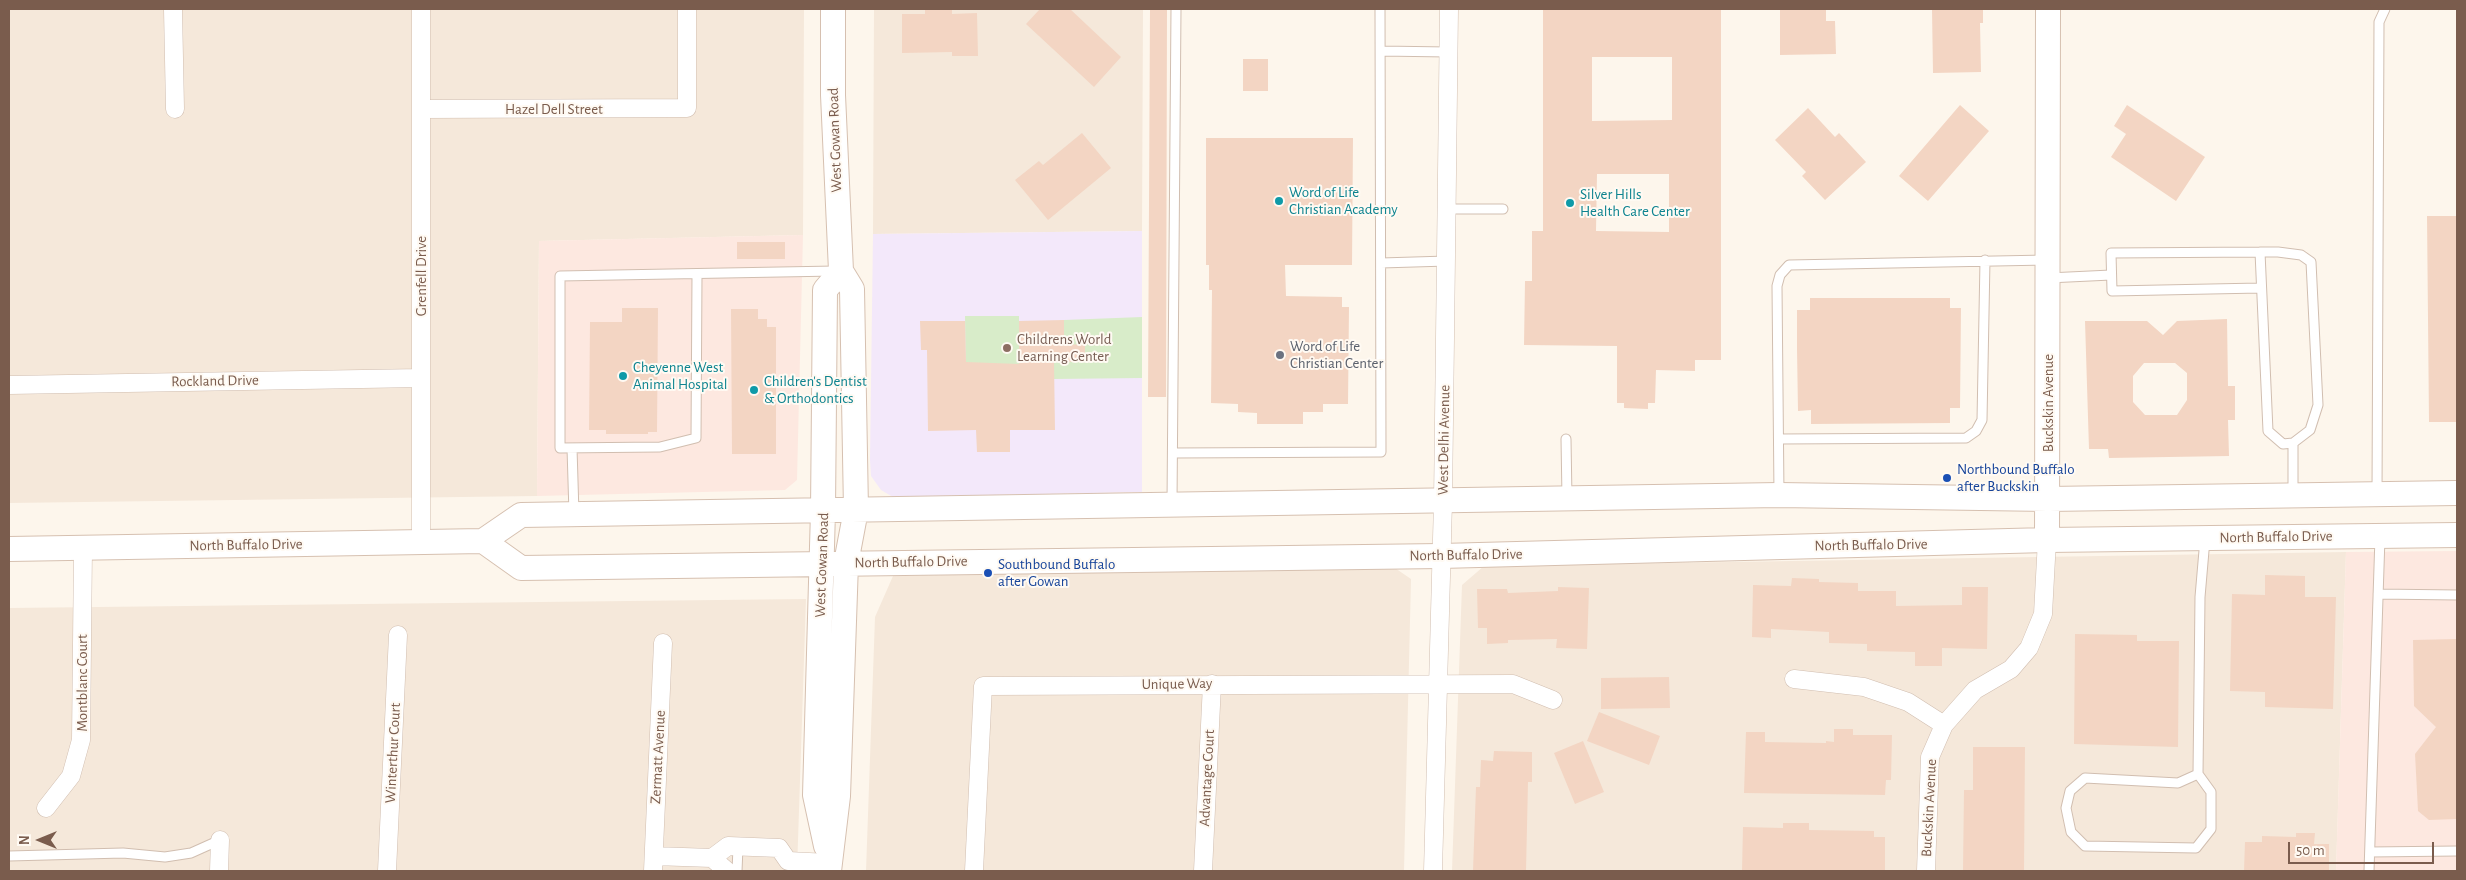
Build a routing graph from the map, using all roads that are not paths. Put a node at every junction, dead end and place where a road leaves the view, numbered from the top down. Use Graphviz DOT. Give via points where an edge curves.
graph roads {
  1 [pos="173,9"];
  2 [pos="422,9"];
  3 [pos="687,9"];
  4 [pos="833,9"];
  5 [pos="1176,9"];
  6 [pos="1380,9"];
  7 [pos="1449,9"];
  8 [pos="2048,9"];
  9 [pos="2385,9"];
  10 [pos="1381,51"];
  11 [pos="1448,52"];
  12 [pos="421,109"];
  13 [pos="175,110"];
  14 [pos="1447,209"];
  15 [pos="1503,209"];
  16 [pos="2260,252"];
  17 [pos="1985,260"];
  18 [pos="1447,261"];
  19 [pos="1381,263"];
  20 [pos="2048,269"];
  21 [pos="841,271"];
  22 [pos="697,274"];
  23 [pos="2111,275"];
  24 [pos="2260,288"];
  25 [pos="421,378"];
  26 [pos="9,384"];
  27 [pos="1566,439"];
  28 [pos="1779,439"];
  29 [pos="2293,443"];
  30 [pos="572,448"];
  31 [pos="1174,453"];
  32 [pos="2457,493"];
  33 [pos="2293,494"];
  34 [pos="2377,494"];
  35 [pos="1779,495"];
  36 [pos="1566,499"];
  37 [pos="2048,499"];
  38 [pos="1443,502"];
  39 [pos="1172,506"];
  40 [pos="856,510"];
  41 [pos="823,511"];
  42 [pos="574,514"];
  43 [pos="2380,535"];
  44 [pos="2457,535"];
  45 [pos="2205,538"];
  46 [pos="2047,540"];
  47 [pos="483,541"];
  48 [pos="421,543"];
  49 [pos="83,548"];
  50 [pos="9,549"];
  51 [pos="1441,556"];
  52 [pos="822,563"];
  53 [pos="846,563"];
  54 [pos="2378,594"];
  55 [pos="2457,595"];
  56 [pos="398,635"];
  57 [pos="663,643"];
  58 [pos="1794,679"];
  59 [pos="1437,683"];
  60 [pos="1212,684"];
  61 [pos="1553,700"];
  62 [pos="1944,725"];
  63 [pos="2198,774"];
  64 [pos="46,808"];
  65 [pos="220,840"];
  66 [pos="738,847"];
  67 [pos="2457,851"];
  68 [pos="2370,852"];
  69 [pos="9,856"];
  70 [pos="712,858"];
  71 [pos="654,864"];
  72 [pos="784,866"];
  73 [pos="829,867"];
  74 [pos="219,871"];
  75 [pos="387,871"];
  76 [pos="727,871"];
  77 [pos="737,871"];
  78 [pos="974,871"];
  79 [pos="1203,871"];
  80 [pos="1433,871"];
  81 [pos="1926,871"];
  82 [pos="2369,871"];
  1 -- 13 [label="street"];
  2 -- 12 [label="street, Grenfell Drive"];
  3 -- 12 [label="street, Hazel Dell Street" via="687,108"];
  4 -- 21 [label="main road, West Gowan Road" via="833,95"];
  5 -- 31 [label="lane"];
  6 -- 10 [label="lane"];
  7 -- 11 [label="street, West Delhi Avenue"];
  8 -- 20 [label="main road, Buckskin Avenue"];
  9 -- 34 [label="lane" via="2379,22"];
  10 -- 11 [label="lane"];
  10 -- 19 [label="lane"];
  11 -- 14 [label="street, West Delhi Avenue"];
  12 -- 25 [label="street, Grenfell Drive"];
  14 -- 15 [label="lane"];
  14 -- 18 [label="street, West Delhi Avenue"];
  16 -- 23 [label="lane" via="2111,253"];
  16 -- 24 [label="lane"];
  16 -- 29 [label="lane" via="2301,255 2311,262 2318,405 2310,430"];
  17 -- 20 [label="lane"];
  17 -- 28 [label="lane" via="1982,420 1976,431 1966,438"];
  17 -- 28 [label="lane" via="1789,265 1780,275 1777,286"];
  18 -- 19 [label="lane"];
  18 -- 38 [label="street, West Delhi Avenue"];
  19 -- 31 [label="lane" via="1381,452"];
  20 -- 23 [label="lane"];
  20 -- 37 [label="main road, Buckskin Avenue"];
  21 -- 22 [label="lane"];
  21 -- 40 [label="main road, West Gowan Road" via="852,289"];
  21 -- 41 [label="main road, West Gowan Road" via="825,290"];
  22 -- 30 [label="lane" via="696,438 660,448"];
  22 -- 30 [label="lane" via="560,276 560,448"];
  23 -- 24 [label="lane" via="2112,291"];
  24 -- 29 [label="lane" via="2268,431 2283,444"];
  25 -- 26 [label="street, Rockland Drive"];
  25 -- 48 [label="street, Grenfell Drive"];
  27 -- 36 [label="lane"];
  28 -- 35 [label="lane"];
  29 -- 33 [label="lane"];
  30 -- 42 [label="lane"];
  31 -- 39 [label="lane"];
  32 -- 34 [label="main road"];
  33 -- 34 [label="main road"];
  33 -- 37 [label="main road"];
  35 -- 36 [label="main road"];
  35 -- 37 [label="main road"];
  36 -- 38 [label="main road"];
  37 -- 46 [label="main road, Buckskin Avenue"];
  38 -- 39 [label="main road"];
  38 -- 51 [label="street, West Delhi Avenue"];
  39 -- 40 [label="main road"];
  40 -- 41 [label="main road"];
  40 -- 53 [label="main road, West Gowan Road"];
  41 -- 42 [label="main road"];
  41 -- 52 [label="main road, West Gowan Road"];
  42 -- 47 [label="main road" via="521,515"];
  43 -- 44 [label="main road, North Buffalo Drive"];
  43 -- 45 [label="main road, North Buffalo Drive"];
  43 -- 54 [label="lane"];
  45 -- 46 [label="main road, North Buffalo Drive"];
  45 -- 63 [label="lane" via="2200,597"];
  46 -- 51 [label="main road, North Buffalo Drive"];
  46 -- 62 [label="street, Buckskin Avenue" via="2043,614 2029,648 2011,669 1975,690"];
  47 -- 48 [label="main road, North Buffalo Drive"];
  47 -- 52 [label="main road, North Buffalo Drive" via="521,568"];
  48 -- 49 [label="main road, North Buffalo Drive"];
  49 -- 50 [label="main road, North Buffalo Drive"];
  49 -- 64 [label="street, Montblanc Court" via="81,740 71,776"];
  51 -- 53 [label="main road, North Buffalo Drive"];
  51 -- 59 [label="street, West Delhi Avenue"];
  52 -- 53 [label="main road, North Buffalo Drive"];
  52 -- 73 [label="main road, West Gowan Road" via="815,795"];
  53 -- 73 [label="main road, West Gowan Road" via="838,796"];
  54 -- 55 [label="lane"];
  54 -- 68 [label="lane"];
  56 -- 75 [label="street, Winterthur Court"];
  57 -- 71 [label="street, Zermatt Avenue"];
  58 -- 62 [label="street" via="1864,687 1908,702"];
  59 -- 60 [label="street, Unique Way"];
  59 -- 61 [label="street, Unique Way" via="1513,684"];
  59 -- 80 [label="street, West Delhi Avenue"];
  60 -- 78 [label="street, Unique Way" via="983,686"];
  60 -- 79 [label="street, Advantage Court"];
  62 -- 81 [label="street, Buckskin Avenue" via="1930,757"];
  63 -- 63 [label="lane" via="2178,783 2085,778 2070,791 2066,808 2071,832 2085,846 2196,848 2211,829 2211,792"];
  65 -- 69 [label="lane" via="191,852 165,857 123,852"];
  65 -- 74 [label="street"];
  66 -- 70 [label="street" via="728,846"];
  66 -- 72 [label="street" via="779,848"];
  66 -- 77 [label="lane"];
  67 -- 68 [label="lane"];
  68 -- 82 [label="lane"];
  70 -- 71 [label="street"];
  70 -- 76 [label="street"];
  72 -- 73 [label="street"];
}
